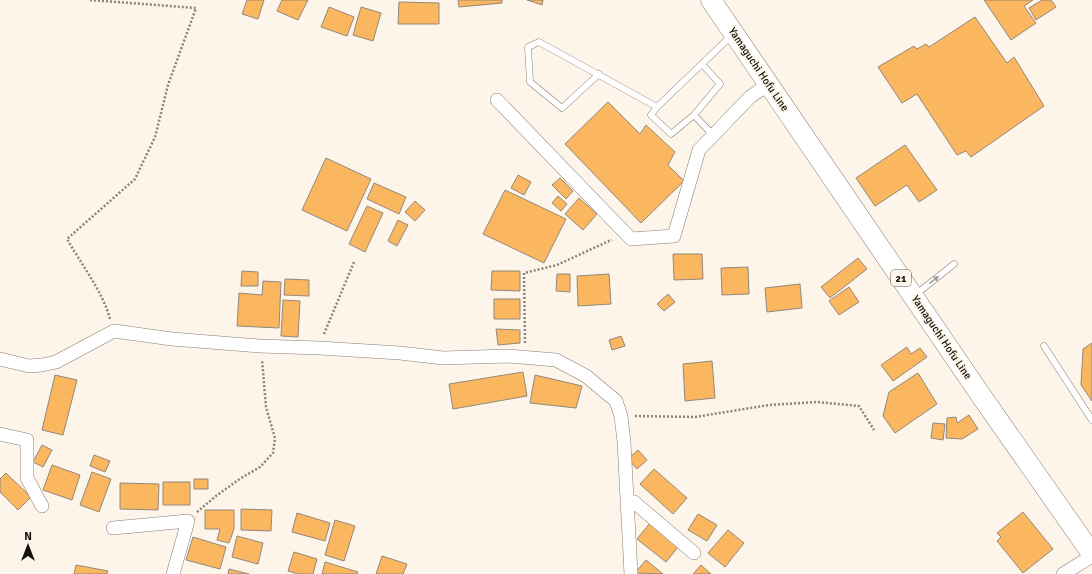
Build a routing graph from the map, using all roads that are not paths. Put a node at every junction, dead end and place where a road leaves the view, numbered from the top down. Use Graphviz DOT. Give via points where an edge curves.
graph roads {
  1 [pos="711,0"];
  2 [pos="734,33"];
  3 [pos="702,64"];
  4 [pos="599,74"];
  5 [pos="769,84"];
  6 [pos="497,100"];
  7 [pos="658,107"];
  8 [pos="694,115"];
  9 [pos="713,135"];
  10 [pos="954,264"];
  11 [pos="914,296"];
  12 [pos="1044,346"];
  13 [pos="0,359"];
  14 [pos="1092,420"];
  15 [pos="0,434"];
  16 [pos="628,501"];
  17 [pos="42,506"];
  18 [pos="113,528"];
  19 [pos="694,554"];
  20 [pos="1092,555"];
  21 [pos="173,574"];
  22 [pos="631,574"];
  23 [pos="1063,574"];
  1 -- 2 [label="main road, Yamaguchi Hofu Line / 21"];
  2 -- 3 [label="lane"];
  2 -- 5 [label="main road, Yamaguchi Hofu Line / 21"];
  3 -- 7 [label="lane"];
  3 -- 8 [label="lane" via="720,84"];
  4 -- 4 [label="lane" via="539,42 528,47 530,82 562,108"];
  4 -- 7 [label="lane"];
  5 -- 9 [label="street" via="750,97"];
  5 -- 11 [label="main road, Yamaguchi Hofu Line / 21"];
  6 -- 9 [label="street" via="631,239 674,236 699,150"];
  7 -- 8 [label="lane" via="650,115 671,134"];
  8 -- 9 [label="lane"];
  11 -- 10 [label="lane, one-way"];
  11 -- 20 [label="main road, Yamaguchi Hofu Line / 21"];
  12 -- 14 [label="lane"];
  13 -- 16 [label="street" via="29,366 56,362 114,331 172,339 260,346 400,353 443,358 508,356 556,360 586,376 616,401 621,416"];
  15 -- 17 [label="street" via="27,440 27,478"];
  16 -- 19 [label="street" via="634,502"];
  16 -- 22 [label="street"];
  18 -- 21 [label="street" via="188,520"];
  20 -- 23 [label="street"];
}
